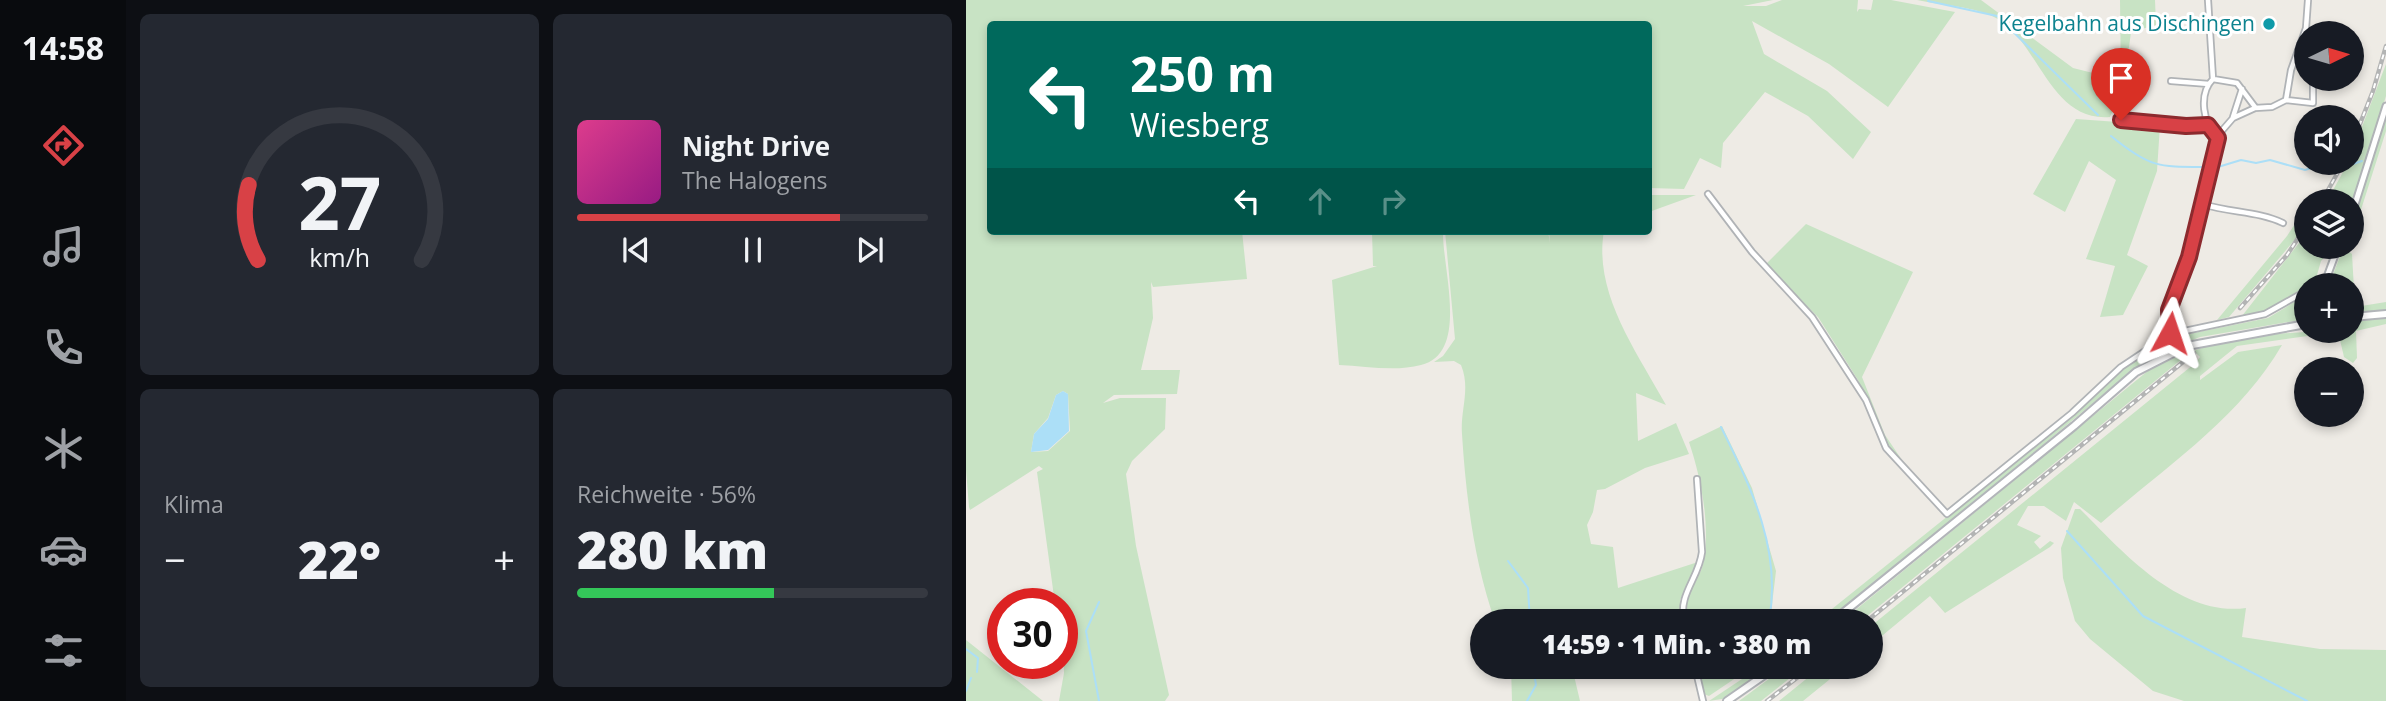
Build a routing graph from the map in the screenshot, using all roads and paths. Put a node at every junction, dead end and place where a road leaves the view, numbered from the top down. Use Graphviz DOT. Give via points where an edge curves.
graph roads {
  1 [pos="2208,0"];
  2 [pos="2308,0"];
  3 [pos="2213,79"];
  4 [pos="2171,81"];
  5 [pos="2209,84"];
  6 [pos="2242,88"];
  7 [pos="2313,91"];
  8 [pos="2286,100"];
  9 [pos="2386,106"];
  10 [pos="2255,107"];
  11 [pos="2233,118"];
  12 [pos="2121,120"];
  13 [pos="2208,125"];
  14 [pos="2218,138"];
  15 [pos="2360,189"];
  16 [pos="1708,194"];
  17 [pos="2203,204"];
  18 [pos="2283,223"];
  19 [pos="2294,298"];
  20 [pos="2386,314"];
  21 [pos="2364,316"];
  22 [pos="2294,326"];
  23 [pos="2171,327"];
  24 [pos="1697,479"];
  25 [pos="1683,609"];
  26 [pos="1848,609"];
  27 [pos="1698,679"];
  28 [pos="1759,679"];
  29 [pos="1703,701"];
  30 [pos="1727,701"];
  1 -- 3 [label="street"];
  2 -- 8 [label="street" via="2306,28 2292,64"];
  3 -- 5 [label="street"];
  3 -- 6 [label="street" via="2236,82"];
  4 -- 5 [label="street"];
  5 -- 13 [label="street" via="2204,114"];
  6 -- 10 [label="street"];
  6 -- 11 [label="street"];
  7 -- 8 [label="street" via="2313,103"];
  8 -- 10 [label="street" via="2272,107"];
  9 -- 15 [label="street"];
  10 -- 11 [label="street"];
  11 -- 14 [label="street"];
  12 -- 13 [label="street"];
  13 -- 14 [label="street"];
  14 -- 17 [label="street"];
  16 -- 23 [label="street" via="1752,252 1812,317 1866,400 1886,447 1947,514 2072,413 2121,367 2166,337"];
  17 -- 18 [label="street"];
  17 -- 23 [label="street" via="2169,310"];
  19 -- 23 [label="street" via="2265,314 2180,332"];
  20 -- 21 [label="main road"];
  22 -- 26 [label="main road" via="2187,346 2136,372"];
  24 -- 25 [label="street" via="1702,552"];
  27 -- 29 [label="street"];
  28 -- 30 [label="main road"];
}
